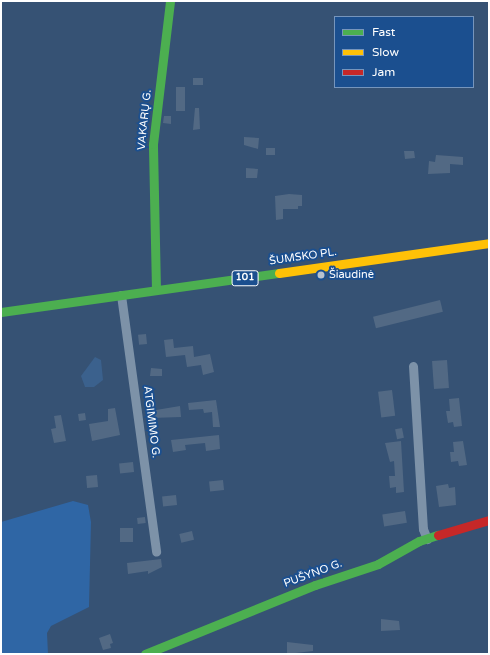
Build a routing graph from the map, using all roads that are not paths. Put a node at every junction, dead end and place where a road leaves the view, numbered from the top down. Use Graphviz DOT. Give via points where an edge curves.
graph roads {
  1 [pos="170,1"];
  2 [pos="489,243"];
  3 [pos="156,290"];
  4 [pos="121,295"];
  5 [pos="1,312"];
  6 [pos="413,366"];
  7 [pos="489,520"];
  8 [pos="427,539"];
  9 [pos="156,552"];
  10 [pos="146,654"];
  1 -- 3 [label="street, VAKARŲ G." via="153,144"];
  2 -- 3 [label="street, ŠUMSKO PL. / 101"];
  3 -- 4 [label="street, ŠUMSKO PL. / 101"];
  4 -- 5 [label="street, ŠUMSKO PL. / 101"];
  4 -- 9 [label="street, ATGIMIMO G."];
  6 -- 8 [label="street" via="423,529"];
  7 -- 8 [label="street, PUŠYNO G."];
  8 -- 10 [label="street, PUŠYNO G." via="378,564 314,585"];
}
